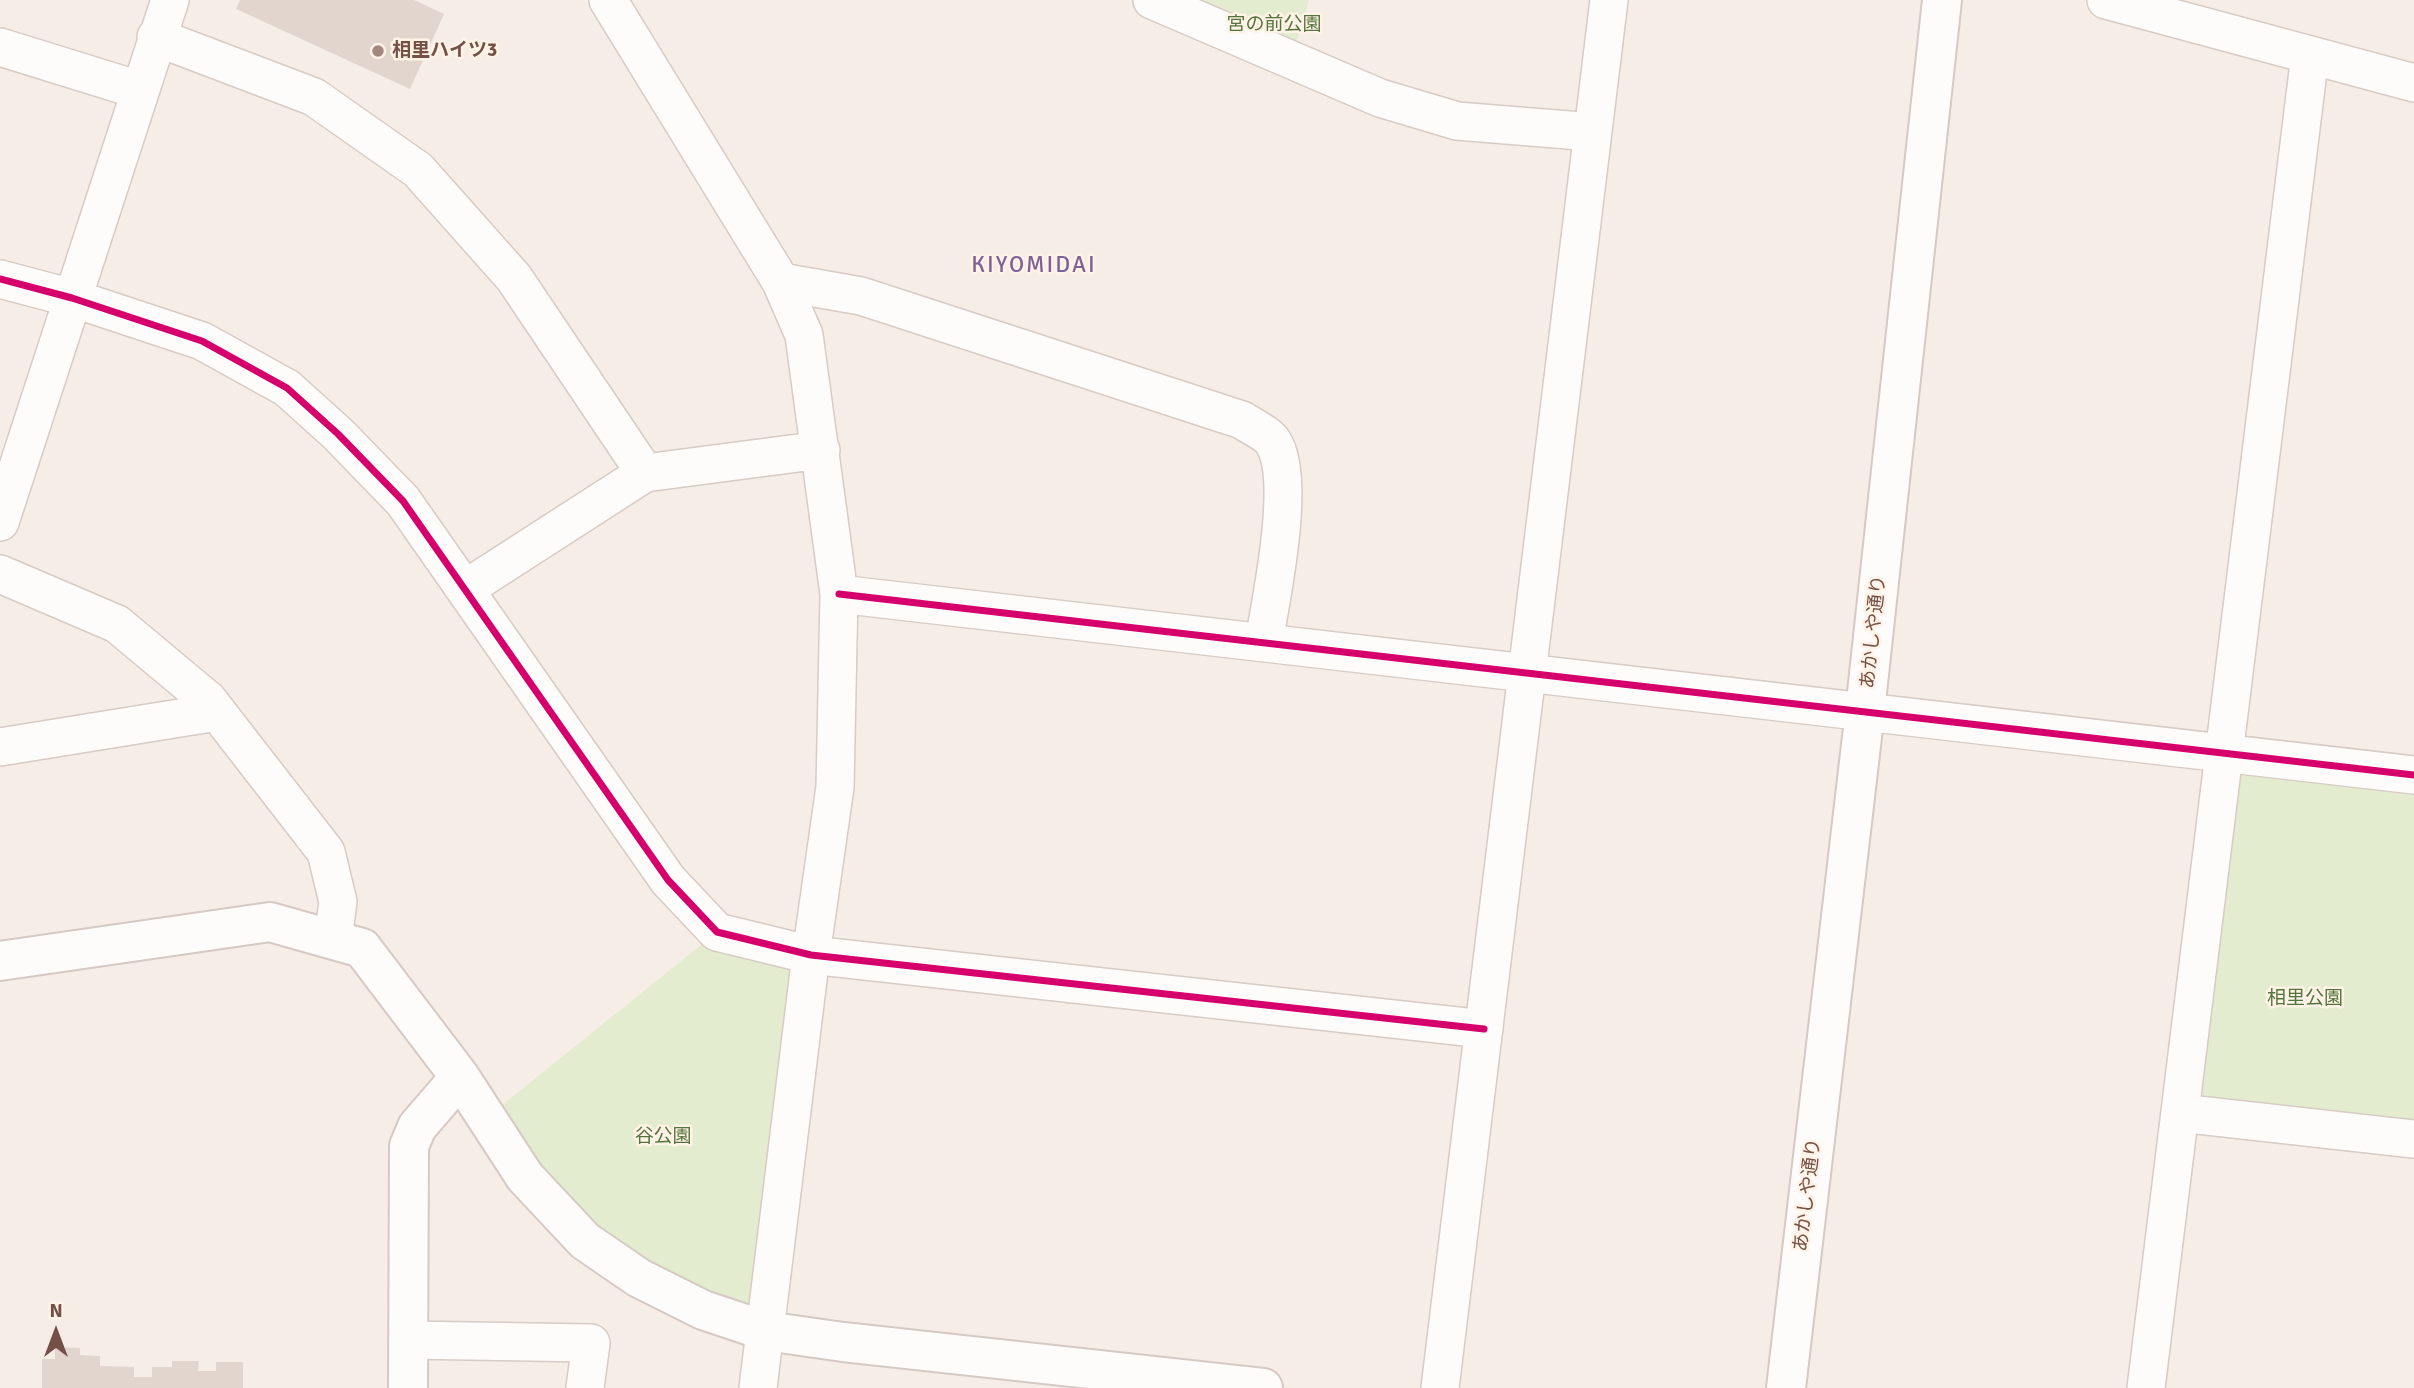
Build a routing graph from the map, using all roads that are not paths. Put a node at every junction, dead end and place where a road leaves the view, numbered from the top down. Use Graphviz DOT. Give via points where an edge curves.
graph roads {
  1 [pos="170,0"];
  2 [pos="608,0"];
  3 [pos="1152,0"];
  4 [pos="1609,0"];
  5 [pos="1942,0"];
  6 [pos="2106,0"];
  7 [pos="156,37"];
  8 [pos="0,47"];
  9 [pos="2310,55"];
  10 [pos="2414,83"];
  11 [pos="139,90"];
  12 [pos="1593,132"];
  13 [pos="0,279"];
  14 [pos="781,282"];
  15 [pos="72,298"];
  16 [pos="821,450"];
  17 [pos="645,473"];
  18 [pos="0,522"];
  19 [pos="0,574"];
  20 [pos="465,589"];
  21 [pos="839,594"];
  22 [pos="1265,642"];
  23 [pos="1528,672"];
  24 [pos="1865,710"];
  25 [pos="217,712"];
  26 [pos="0,747"];
  27 [pos="2224,754"];
  28 [pos="2414,775"];
  29 [pos="333,939"];
  30 [pos="811,955"];
  31 [pos="0,961"];
  32 [pos="1484,1029"];
  33 [pos="460,1077"];
  34 [pos="2180,1113"];
  35 [pos="2414,1139"];
  36 [pos="766,1331"];
  37 [pos="409,1340"];
  38 [pos="408,1388"];
  39 [pos="585,1388"];
  40 [pos="758,1388"];
  41 [pos="1263,1388"];
  42 [pos="1440,1388"];
  43 [pos="1786,1388"];
  44 [pos="2146,1388"];
  1 -- 7 [label="street"];
  2 -- 14 [label="street"];
  3 -- 12 [label="street" via="1380,99 1457,121"];
  4 -- 12 [label="street"];
  5 -- 24 [label="street, あかしや通り"];
  6 -- 9 [label="street"];
  7 -- 11 [label="street"];
  7 -- 17 [label="street" via="314,97 418,170 514,278"];
  8 -- 11 [label="street"];
  9 -- 10 [label="street"];
  9 -- 27 [label="street"];
  11 -- 15 [label="street"];
  12 -- 23 [label="street"];
  13 -- 15 [label="street"];
  14 -- 16 [label="street" via="804,335"];
  14 -- 22 [label="street" via="875,300 1242,420 1273,441 1281,466 1283,516"];
  15 -- 18 [label="street"];
  15 -- 20 [label="street" via="202,341 287,388 403,501"];
  16 -- 17 [label="street"];
  16 -- 21 [label="street"];
  17 -- 20 [label="street"];
  19 -- 25 [label="street" via="117,624"];
  20 -- 30 [label="street" via="667,880 718,932"];
  21 -- 22 [label="street"];
  21 -- 30 [label="street" via="835,787"];
  22 -- 23 [label="street"];
  23 -- 24 [label="street"];
  23 -- 32 [label="street"];
  24 -- 27 [label="street"];
  24 -- 43 [label="street, あかしや通り"];
  25 -- 26 [label="street"];
  25 -- 29 [label="street" via="326,852 338,902"];
  27 -- 28 [label="street"];
  27 -- 34 [label="street"];
  29 -- 31 [label="street" via="270,922"];
  29 -- 33 [label="street" via="362,948"];
  30 -- 32 [label="street"];
  30 -- 36 [label="street"];
  32 -- 42 [label="street"];
  33 -- 36 [label="street" via="525,1177 585,1241 639,1278 703,1310"];
  33 -- 37 [label="street" via="417,1127 409,1146"];
  34 -- 35 [label="street"];
  34 -- 44 [label="street"];
  36 -- 40 [label="street"];
  36 -- 41 [label="street"];
  37 -- 38 [label="street"];
  37 -- 39 [label="street" via="591,1343"];
}
